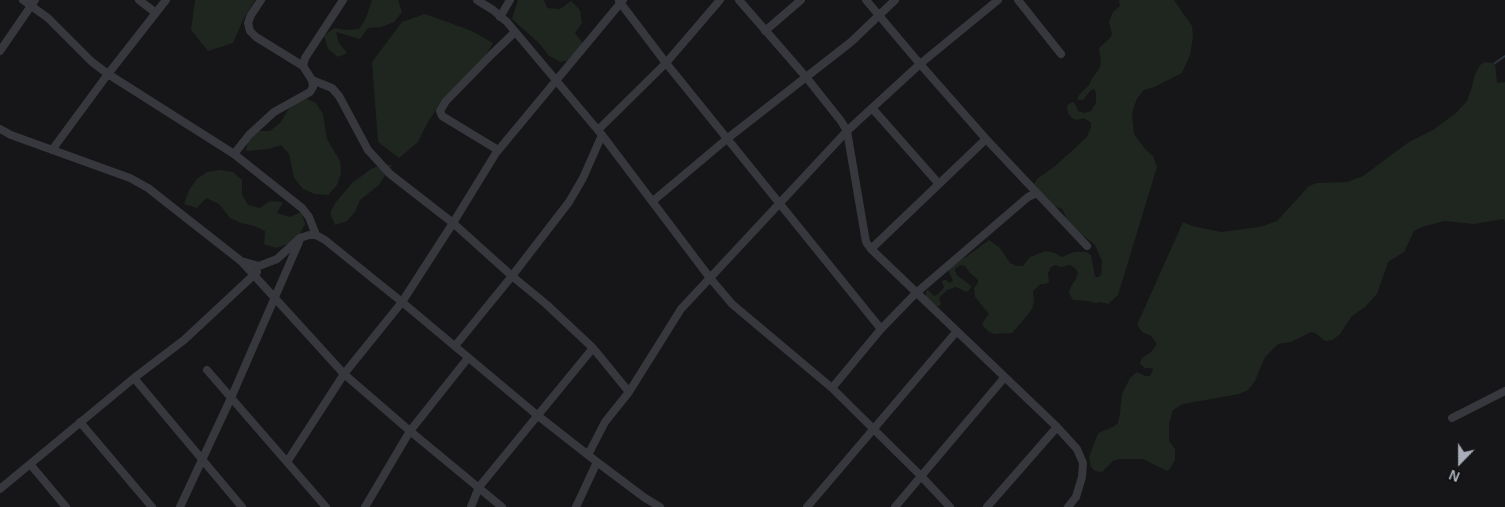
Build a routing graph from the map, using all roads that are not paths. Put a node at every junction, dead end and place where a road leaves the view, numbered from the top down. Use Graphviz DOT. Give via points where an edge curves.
graph roads {
  1 [pos="23,0"];
  2 [pos="139,0"];
  3 [pos="166,0"];
  4 [pos="261,0"];
  5 [pos="343,0"];
  6 [pos="476,0"];
  7 [pos="510,0"];
  8 [pos="720,0"];
  9 [pos="739,0"];
  10 [pos="801,0"];
  11 [pos="866,0"];
  12 [pos="895,0"];
  13 [pos="998,0"];
  14 [pos="1018,0"];
  15 [pos="621,1"];
  16 [pos="34,3"];
  17 [pos="156,13"];
  18 [pos="879,15"];
  19 [pos="500,17"];
  20 [pos="765,31"];
  21 [pos="515,32"];
  22 [pos="0,51"];
  23 [pos="1060,54"];
  24 [pos="666,63"];
  25 [pos="920,64"];
  26 [pos="303,66"];
  27 [pos="108,74"];
  28 [pos="806,77"];
  29 [pos="312,80"];
  30 [pos="556,81"];
  31 [pos="872,108"];
  32 [pos="0,129"];
  33 [pos="846,131"];
  34 [pos="600,133"];
  35 [pos="728,138"];
  36 [pos="986,139"];
  37 [pos="52,150"];
  38 [pos="498,150"];
  39 [pos="234,154"];
  40 [pos="939,184"];
  41 [pos="1037,193"];
  42 [pos="653,201"];
  43 [pos="780,203"];
  44 [pos="453,223"];
  45 [pos="316,235"];
  46 [pos="300,238"];
  47 [pos="1087,246"];
  48 [pos="871,249"];
  49 [pos="241,261"];
  50 [pos="265,264"];
  51 [pos="254,276"];
  52 [pos="512,276"];
  53 [pos="710,278"];
  54 [pos="916,292"];
  55 [pos="275,298"];
  56 [pos="402,302"];
  57 [pos="881,329"];
  58 [pos="957,332"];
  59 [pos="455,346"];
  60 [pos="593,348"];
  61 [pos="468,358"];
  62 [pos="208,370"];
  63 [pos="344,374"];
  64 [pos="134,378"];
  65 [pos="1004,378"];
  66 [pos="832,388"];
  67 [pos="1505,391"];
  68 [pos="629,392"];
  69 [pos="231,398"];
  70 [pos="537,415"];
  71 [pos="1452,418"];
  72 [pos="80,422"];
  73 [pos="1057,427"];
  74 [pos="874,429"];
  75 [pos="410,431"];
  76 [pos="588,455"];
  77 [pos="202,460"];
  78 [pos="287,462"];
  79 [pos="597,462"];
  80 [pos="30,464"];
  81 [pos="921,476"];
  82 [pos="479,488"];
  83 [pos="0,489"];
  84 [pos="66,507"];
  85 [pos="152,507"];
  86 [pos="180,507"];
  87 [pos="242,507"];
  88 [pos="326,507"];
  89 [pos="365,507"];
  90 [pos="471,507"];
  91 [pos="502,507"];
  92 [pos="576,507"];
  93 [pos="660,507"];
  94 [pos="808,507"];
  95 [pos="895,507"];
  96 [pos="950,507"];
  97 [pos="987,507"];
  98 [pos="1068,507"];
  1 -- 16 [label="street"];
  2 -- 17 [label="street"];
  3 -- 17 [label="street"];
  4 -- 26 [label="street" via="248,23 250,31"];
  5 -- 26 [label="street"];
  6 -- 19 [label="street"];
  7 -- 19 [label="street"];
  8 -- 24 [label="street"];
  9 -- 20 [label="street"];
  10 -- 20 [label="street"];
  11 -- 18 [label="street"];
  12 -- 18 [label="street"];
  13 -- 25 [label="street"];
  14 -- 23 [label="street"];
  15 -- 24 [label="street"];
  15 -- 30 [label="street"];
  16 -- 22 [label="street"];
  16 -- 27 [label="street"];
  17 -- 27 [label="street"];
  18 -- 25 [label="street"];
  18 -- 28 [label="street"];
  19 -- 21 [label="street"];
  20 -- 28 [label="street"];
  21 -- 30 [label="street"];
  21 -- 38 [label="street" via="446,101 440,111 442,116"];
  24 -- 34 [label="street"];
  24 -- 35 [label="street"];
  25 -- 31 [label="street"];
  25 -- 36 [label="street"];
  26 -- 29 [label="street"];
  27 -- 37 [label="street"];
  27 -- 39 [label="street"];
  28 -- 33 [label="street"];
  28 -- 35 [label="street"];
  29 -- 39 [label="street" via="310,92 274,112"];
  29 -- 44 [label="street" via="332,88 339,96 368,150 390,174"];
  30 -- 34 [label="street"];
  30 -- 38 [label="street"];
  31 -- 33 [label="street"];
  31 -- 40 [label="street"];
  32 -- 37 [label="street"];
  33 -- 43 [label="street"];
  33 -- 48 [label="street" via="866,242"];
  34 -- 42 [label="street"];
  34 -- 52 [label="street" via="583,178 569,202"];
  35 -- 42 [label="street"];
  35 -- 43 [label="street"];
  36 -- 40 [label="street"];
  36 -- 41 [label="street"];
  37 -- 49 [label="street" via="130,178 148,188"];
  38 -- 44 [label="street"];
  39 -- 45 [label="street" via="302,208"];
  40 -- 48 [label="street"];
  41 -- 47 [label="street"];
  41 -- 54 [label="street"];
  42 -- 53 [label="street"];
  43 -- 53 [label="street"];
  43 -- 57 [label="street"];
  44 -- 52 [label="street"];
  44 -- 56 [label="street"];
  45 -- 46 [label="street"];
  45 -- 56 [label="street"];
  46 -- 50 [label="street"];
  46 -- 55 [label="street"];
  48 -- 54 [label="street"];
  49 -- 50 [label="street" via="259,266"];
  49 -- 51 [label="street"];
  50 -- 51 [label="street"];
  51 -- 55 [label="street"];
  51 -- 64 [label="street" via="184,340"];
  52 -- 59 [label="street"];
  52 -- 60 [label="street"];
  53 -- 66 [label="street" via="732,304"];
  53 -- 68 [label="street" via="681,309"];
  54 -- 57 [label="street"];
  54 -- 58 [label="street"];
  55 -- 63 [label="street"];
  55 -- 69 [label="street"];
  56 -- 59 [label="street"];
  56 -- 63 [label="street"];
  57 -- 66 [label="street"];
  58 -- 65 [label="street"];
  58 -- 74 [label="street"];
  59 -- 61 [label="street"];
  60 -- 68 [label="street"];
  60 -- 70 [label="street"];
  61 -- 70 [label="street"];
  61 -- 75 [label="street"];
  62 -- 69 [label="street"];
  63 -- 75 [label="street"];
  63 -- 78 [label="street"];
  64 -- 72 [label="street"];
  64 -- 77 [label="street"];
  65 -- 73 [label="street"];
  65 -- 81 [label="street"];
  66 -- 74 [label="street"];
  67 -- 71 [label="street"];
  68 -- 76 [label="street" via="605,422"];
  69 -- 77 [label="street"];
  69 -- 78 [label="street"];
  70 -- 76 [label="street"];
  70 -- 82 [label="street"];
  72 -- 80 [label="street"];
  72 -- 85 [label="street"];
  73 -- 97 [label="street"];
  73 -- 98 [label="street" via="1077,449 1083,463 1076,497"];
  74 -- 81 [label="street"];
  74 -- 94 [label="street"];
  75 -- 82 [label="street"];
  75 -- 89 [label="street"];
  76 -- 79 [label="street"];
  77 -- 86 [label="street"];
  77 -- 87 [label="street"];
  78 -- 88 [label="street"];
  79 -- 92 [label="street"];
  79 -- 93 [label="street"];
  80 -- 83 [label="street"];
  80 -- 84 [label="street"];
  81 -- 95 [label="street"];
  81 -- 96 [label="street"];
  82 -- 90 [label="street"];
  82 -- 91 [label="street"];
}
